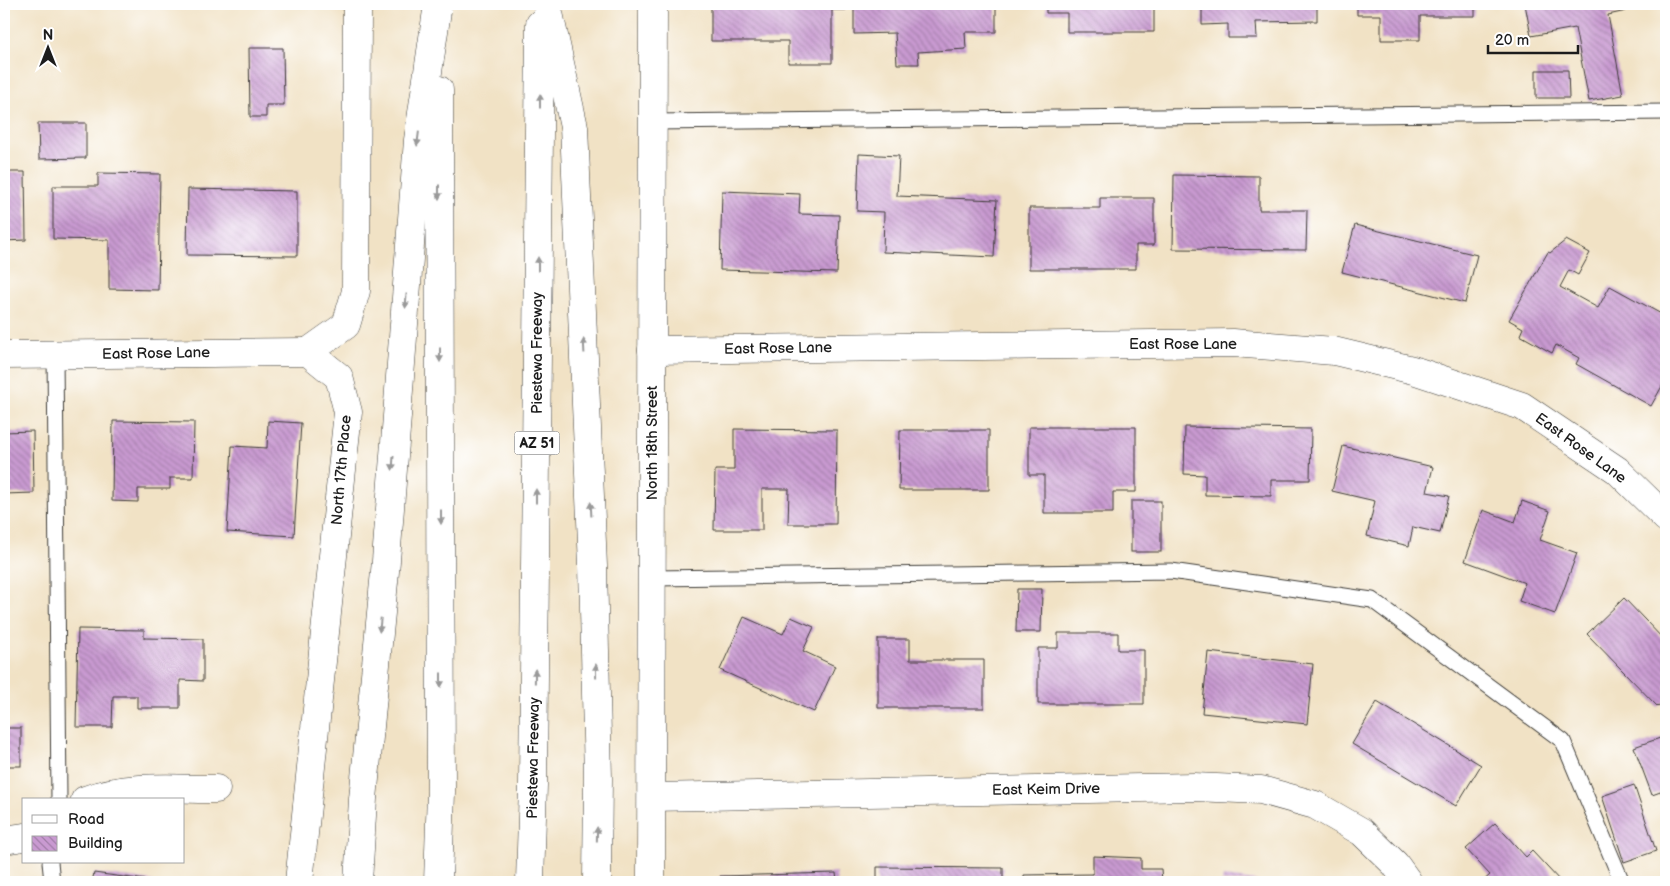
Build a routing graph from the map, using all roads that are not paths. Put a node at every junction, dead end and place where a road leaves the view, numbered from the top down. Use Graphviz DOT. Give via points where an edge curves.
graph roads {
  1 [pos="357,4"];
  2 [pos="438,4"];
  3 [pos="540,4"];
  4 [pos="547,4"];
  5 [pos="653,4"];
  6 [pos="1666,112"];
  7 [pos="653,122"];
  8 [pos="652,350"];
  9 [pos="308,352"];
  10 [pos="56,354"];
  11 [pos="4,355"];
  12 [pos="1666,518"];
  13 [pos="653,578"];
  14 [pos="216,789"];
  15 [pos="652,797"];
  16 [pos="59,798"];
  17 [pos="90,798"];
  18 [pos="22,837"];
  19 [pos="4,840"];
  20 [pos="50,864"];
  21 [pos="52,882"];
  22 [pos="299,882"];
  23 [pos="358,882"];
  24 [pos="438,882"];
  25 [pos="530,882"];
  26 [pos="597,882"];
  27 [pos="652,882"];
  28 [pos="1408,882"];
  29 [pos="1622,882"];
  1 -- 9 [label="main road" via="356,291 346,325"];
  2 -- 23 [label="main road, one-way" via="418,140"];
  2 -- 24 [label="main road, one-way" via="441,792"];
  25 -- 3 [label="main road, Piestewa Freeway / AZ 51, one-way" via="534,775"];
  26 -- 4 [label="main road, one-way" via="593,566 574,127"];
  5 -- 7 [label="main road, North 18th Street"];
  6 -- 7 [label="lane"];
  7 -- 8 [label="main road, North 18th Street"];
  8 -- 12 [label="main road, East Rose Lane" via="1233,343 1334,351 1414,370 1522,406 1617,470"];
  8 -- 13 [label="main road, North 18th Street"];
  9 -- 10 [label="main road, East Rose Lane"];
  9 -- 22 [label="main road, North 17th Place" via="339,377 348,412"];
  10 -- 11 [label="main road, East Rose Lane"];
  10 -- 16 [label="lane"];
  13 -- 15 [label="main road, North 18th Street"];
  13 -- 29 [label="lane" via="1171,571 1372,600 1563,741"];
  14 -- 17 [label="main road" via="136,789 107,792"];
  15 -- 27 [label="main road, North 18th Street"];
  15 -- 28 [label="main road, East Keim Drive" via="1194,787 1261,790 1315,805 1362,832 1395,864"];
  18 -- 19 [label="main road"];
  20 -- 21 [label="lane"];
}
